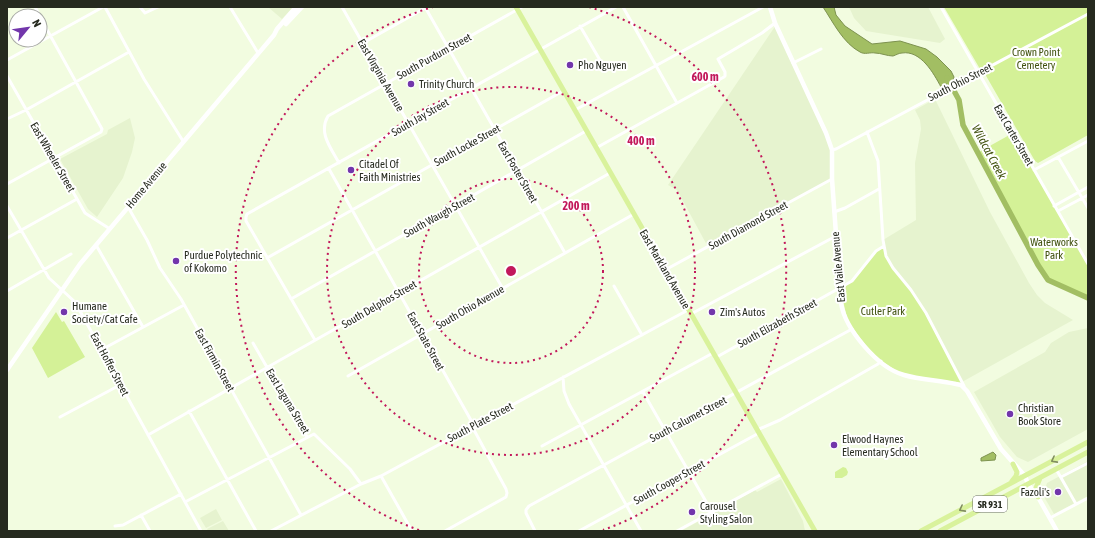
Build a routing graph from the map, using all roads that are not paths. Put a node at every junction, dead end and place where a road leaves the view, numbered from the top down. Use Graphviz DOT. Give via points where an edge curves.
graph roads {
  1 [pos="104,7"];
  2 [pos="140,7"];
  3 [pos="158,7"];
  4 [pos="230,7"];
  5 [pos="296,7"];
  6 [pos="302,7"];
  7 [pos="342,7"];
  8 [pos="425,7"];
  9 [pos="616,7"];
  10 [pos="623,7"];
  11 [pos="762,7"];
  12 [pos="770,7"];
  13 [pos="941,7"];
  14 [pos="518,8"];
  15 [pos="1088,14"];
  16 [pos="775,23"];
  17 [pos="580,26"];
  18 [pos="48,32"];
  19 [pos="274,35"];
  20 [pos="50,36"];
  21 [pos="363,43"];
  22 [pos="448,48"];
  23 [pos="540,49"];
  24 [pos="820,49"];
  25 [pos="129,52"];
  26 [pos="258,53"];
  27 [pos="7,60"];
  28 [pos="793,62"];
  29 [pos="656,65"];
  30 [pos="604,67"];
  31 [pos="979,73"];
  32 [pos="7,76"];
  33 [pos="76,82"];
  34 [pos="385,83"];
  35 [pos="470,88"];
  36 [pos="563,90"];
  37 [pos="677,103"];
  38 [pos="26,110"];
  39 [pos="575,110"];
  40 [pos="7,120"];
  41 [pos="409,124"];
  42 [pos="494,130"];
  43 [pos="586,131"];
  44 [pos="867,132"];
  45 [pos="183,141"];
  46 [pos="1088,142"];
  47 [pos="596,148"];
  48 [pos="832,150"];
  49 [pos="1058,157"];
  50 [pos="54,158"];
  51 [pos="339,163"];
  52 [pos="432,164"];
  53 [pos="329,169"];
  54 [pos="1034,170"];
  55 [pos="518,171"];
  56 [pos="610,173"];
  57 [pos="832,179"];
  58 [pos="7,184"];
  59 [pos="1088,187"];
  60 [pos="879,189"];
  61 [pos="1079,192"];
  62 [pos="1088,195"];
  63 [pos="1082,198"];
  64 [pos="77,199"];
  65 [pos="7,206"];
  66 [pos="456,206"];
  67 [pos="1054,206"];
  68 [pos="128,207"];
  69 [pos="1088,208"];
  70 [pos="352,210"];
  71 [pos="1058,211"];
  72 [pos="541,212"];
  73 [pos="834,212"];
  74 [pos="634,214"];
  75 [pos="110,229"];
  76 [pos="21,230"];
  77 [pos="836,236"];
  78 [pos="7,238"];
  79 [pos="96,245"];
  80 [pos="884,246"];
  81 [pos="479,247"];
  82 [pos="375,251"];
  83 [pos="565,253"];
  84 [pos="71,254"];
  85 [pos="267,258"];
  86 [pos="1088,264"];
  87 [pos="44,270"];
  88 [pos="665,270"];
  89 [pos="614,286"];
  90 [pos="503,288"];
  91 [pos="840,288"];
  92 [pos="7,290"];
  93 [pos="61,290"];
  94 [pos="399,292"];
  95 [pos="291,299"];
  96 [pos="184,305"];
  97 [pos="689,312"];
  98 [pos="143,327"];
  99 [pos="852,329"];
  100 [pos="422,334"];
  101 [pos="642,335"];
  102 [pos="315,340"];
  103 [pos="253,343"];
  104 [pos="101,350"];
  105 [pos="714,355"];
  106 [pos="881,361"];
  107 [pos="268,368"];
  108 [pos="7,370"];
  109 [pos="348,376"];
  110 [pos="563,377"];
  111 [pos="120,385"];
  112 [pos="231,389"];
  113 [pos="967,391"];
  114 [pos="642,392"];
  115 [pos="736,394"];
  116 [pos="189,411"];
  117 [pos="60,417"];
  118 [pos="580,425"];
  119 [pos="473,426"];
  120 [pos="666,431"];
  121 [pos="758,432"];
  122 [pos="148,435"];
  123 [pos="307,437"];
  124 [pos="1088,442"];
  125 [pos="542,446"];
  126 [pos="1088,452"];
  127 [pos="270,458"];
  128 [pos="1088,463"];
  129 [pos="1013,464"];
  130 [pos="603,465"];
  131 [pos="1056,469"];
  132 [pos="689,471"];
  133 [pos="782,474"];
  134 [pos="381,476"];
  135 [pos="1025,476"];
  136 [pos="1061,477"];
  137 [pos="1040,478"];
  138 [pos="227,480"];
  139 [pos="361,484"];
  140 [pos="1009,484"];
  141 [pos="1028,484"];
  142 [pos="181,494"];
  143 [pos="1038,497"];
  144 [pos="1088,498"];
  145 [pos="185,502"];
  146 [pos="1076,504"];
  147 [pos="626,505"];
  148 [pos="712,512"];
  149 [pos="141,515"];
  150 [pos="301,515"];
  151 [pos="1050,518"];
  152 [pos="115,526"];
  153 [pos="150,531"];
  154 [pos="202,531"];
  155 [pos="256,531"];
  156 [pos="271,531"];
  157 [pos="412,531"];
  158 [pos="444,531"];
  159 [pos="535,531"];
  160 [pos="579,531"];
  161 [pos="641,531"];
  162 [pos="677,531"];
  163 [pos="815,531"];
  164 [pos="921,531"];
  165 [pos="940,531"];
  166 [pos="1057,531"];
  1 -- 20 [label="street"];
  1 -- 25 [label="street"];
  2 -- 3 [label="street" via="146,13"];
  4 -- 26 [label="street"];
  5 -- 19 [label="street, Home Avenue"];
  6 -- 19 [label="street"];
  7 -- 21 [label="street, East Virginia Avenue"];
  8 -- 21 [label="street"];
  8 -- 22 [label="street, East Foster Street"];
  9 -- 17 [label="street, South Jay Street"];
  10 -- 29 [label="street"];
  11 -- 29 [label="street"];
  12 -- 16 [label="street, East Vaile Avenue"];
  13 -- 31 [label="street, East Carter Street"];
  14 -- 22 [label="street, South Purdum Street"];
  14 -- 23 [label="main road, East Markland Avenue"];
  15 -- 31 [label="street, South Ohio Street"];
  16 -- 28 [label="street, East Vaile Avenue"];
  16 -- 37 [label="street" via="718,59 725,76"];
  17 -- 23 [label="street, South Jay Street"];
  17 -- 30 [label="street"];
  18 -- 20 [label="street"];
  19 -- 26 [label="street, Home Avenue"];
  20 -- 27 [label="street"];
  20 -- 33 [label="street"];
  21 -- 34 [label="street, East Virginia Avenue"];
  22 -- 34 [label="street, South Purdum Street"];
  22 -- 35 [label="street, East Foster Street"];
  23 -- 35 [label="street, South Jay Street"];
  23 -- 36 [label="main road, East Markland Avenue"];
  24 -- 28 [label="street"];
  25 -- 33 [label="street"];
  25 -- 45 [label="street"];
  26 -- 45 [label="street, Home Avenue"];
  28 -- 48 [label="street, East Vaile Avenue"];
  29 -- 37 [label="street"];
  29 -- 39 [label="street"];
  31 -- 44 [label="street, South Ohio Street"];
  31 -- 54 [label="street, East Carter Street"];
  32 -- 38 [label="street, East Wheeler Street"];
  33 -- 38 [label="street"];
  33 -- 50 [label="street" via="102,130"];
  34 -- 41 [label="street, East Virginia Avenue"];
  34 -- 51 [label="street, South Purdum Street" via="327,118 325,136"];
  35 -- 41 [label="street, South Jay Street"];
  35 -- 42 [label="street, East Foster Street"];
  36 -- 39 [label="main road, East Markland Avenue"];
  36 -- 42 [label="street, South Locke Street"];
  37 -- 47 [label="street"];
  38 -- 40 [label="street"];
  38 -- 50 [label="street, East Wheeler Street"];
  39 -- 43 [label="main road, East Markland Avenue"];
  41 -- 51 [label="street, South Jay Street"];
  41 -- 52 [label="street, East Virginia Avenue"];
  42 -- 52 [label="street, South Locke Street"];
  42 -- 55 [label="street, East Foster Street"];
  43 -- 47 [label="main road, East Markland Avenue"];
  43 -- 55 [label="street, South Waugh Street"];
  44 -- 48 [label="street, South Ohio Street"];
  44 -- 60 [label="street" via="876,155"];
  45 -- 68 [label="street, Home Avenue"];
  46 -- 49 [label="street"];
  47 -- 56 [label="main road, East Markland Avenue"];
  48 -- 57 [label="street, East Vaile Avenue"];
  49 -- 54 [label="street"];
  49 -- 61 [label="street"];
  50 -- 58 [label="street"];
  50 -- 64 [label="street, East Wheeler Street"];
  51 -- 53 [label="street, South Jay Street"];
  52 -- 66 [label="street, East Virginia Avenue"];
  52 -- 70 [label="street, South Locke Street"];
  53 -- 70 [label="street, East State Street"];
  53 -- 85 [label="street, South Jay Street" via="254,210 246,217"];
  54 -- 67 [label="street, East Carter Street"];
  55 -- 66 [label="street, South Waugh Street"];
  55 -- 72 [label="street, East Foster Street"];
  56 -- 72 [label="street, South Delphos Street"];
  56 -- 74 [label="main road, East Markland Avenue"];
  57 -- 73 [label="street, East Vaile Avenue"];
  57 -- 88 [label="street, South Diamond Street"];
  59 -- 61 [label="street"];
  60 -- 73 [label="street"];
  60 -- 80 [label="street"];
  61 -- 63 [label="street"];
  61 -- 67 [label="street"];
  62 -- 63 [label="street"];
  63 -- 69 [label="street"];
  63 -- 71 [label="street"];
  64 -- 75 [label="street, East Wheeler Street" via="85,213"];
  64 -- 76 [label="street"];
  65 -- 76 [label="street, East Hoffer Street"];
  66 -- 81 [label="street, East Virginia Avenue"];
  66 -- 82 [label="street, South Waugh Street"];
  67 -- 71 [label="street, East Carter Street"];
  68 -- 75 [label="street, Home Avenue"];
  68 -- 96 [label="street, East Firmin Street" via="160,268"];
  70 -- 82 [label="street, East State Street"];
  70 -- 85 [label="street, South Locke Street"];
  71 -- 86 [label="street, East Carter Street"];
  72 -- 81 [label="street, South Delphos Street"];
  72 -- 83 [label="street, East Foster Street"];
  73 -- 77 [label="street, East Vaile Avenue"];
  74 -- 83 [label="street, South Ohio Avenue"];
  74 -- 88 [label="main road, East Markland Avenue"];
  75 -- 79 [label="street, Home Avenue"];
  76 -- 78 [label="street"];
  76 -- 87 [label="street, East Hoffer Street"];
  77 -- 91 [label="street, East Vaile Avenue"];
  77 -- 97 [label="street, South Plate Street"];
  79 -- 93 [label="street, Home Avenue"];
  79 -- 98 [label="street"];
  80 -- 91 [label="street, South Elizabeth Street" via="872,255 852,281"];
  80 -- 113 [label="street" via="886,256 926,313"];
  81 -- 90 [label="street, East Virginia Avenue"];
  81 -- 94 [label="street, South Delphos Street"];
  82 -- 94 [label="street, East State Street"];
  82 -- 95 [label="street, South Waugh Street"];
  83 -- 90 [label="street, South Ohio Avenue"];
  84 -- 87 [label="street"];
  85 -- 95 [label="street"];
  87 -- 92 [label="street"];
  87 -- 93 [label="street, East Hoffer Street"];
  88 -- 97 [label="main road, East Markland Avenue"];
  89 -- 101 [label="street"];
  90 -- 100 [label="street, South Ohio Avenue"];
  91 -- 99 [label="street, East Vaile Avenue" via="842,311"];
  91 -- 105 [label="street, South Elizabeth Street"];
  93 -- 104 [label="street, East Hoffer Street" via="75,302"];
  93 -- 108 [label="street, Home Avenue"];
  94 -- 100 [label="street, East State Street"];
  94 -- 102 [label="street, South Delphos Street"];
  95 -- 102 [label="street"];
  96 -- 98 [label="street"];
  96 -- 112 [label="street, East Firmin Street"];
  97 -- 101 [label="street, South Plate Street"];
  97 -- 105 [label="main road, East Markland Avenue"];
  98 -- 104 [label="street"];
  99 -- 106 [label="street, East Vaile Avenue"];
  99 -- 115 [label="street, South Calumet Street"];
  100 -- 109 [label="street, South Ohio Avenue"];
  100 -- 119 [label="street, East State Street"];
  101 -- 110 [label="street, South Plate Street"];
  102 -- 107 [label="street, South Delphos Street"];
  103 -- 107 [label="street, East Laguna Street"];
  104 -- 111 [label="street, East Hoffer Street"];
  105 -- 114 [label="street, South Elizabeth Street"];
  105 -- 115 [label="main road, East Markland Avenue"];
  106 -- 113 [label="street, East Vaile Avenue" via="903,375 961,385"];
  106 -- 121 [label="street, South Cooper Street"];
  107 -- 112 [label="street, South Delphos Street"];
  107 -- 123 [label="street, East Laguna Street"];
  110 -- 118 [label="street" via="565,396"];
  110 -- 119 [label="street, South Plate Street"];
  111 -- 117 [label="street"];
  111 -- 122 [label="street, East Hoffer Street"];
  112 -- 116 [label="street, South Delphos Street"];
  112 -- 127 [label="street, East Firmin Street"];
  113 -- 129 [label="street" via="988,429"];
  114 -- 118 [label="street, South Elizabeth Street"];
  114 -- 120 [label="street"];
  115 -- 120 [label="street, South Calumet Street"];
  115 -- 121 [label="main road, East Markland Avenue"];
  116 -- 122 [label="street, South Delphos Street"];
  116 -- 138 [label="street"];
  118 -- 125 [label="street, South Elizabeth Street"];
  118 -- 130 [label="street"];
  119 -- 134 [label="street, South Plate Street"];
  119 -- 158 [label="street, East State Street" via="507,494 503,499"];
  120 -- 130 [label="street, South Calumet Street"];
  120 -- 132 [label="street"];
  121 -- 132 [label="street, South Cooper Street"];
  121 -- 133 [label="main road, East Markland Avenue"];
  122 -- 142 [label="street, East Hoffer Street"];
  123 -- 127 [label="street"];
  123 -- 139 [label="street, East Laguna Street" via="314,434 318,436 354,473"];
  124 -- 135 [label="main road, SR 931, one-way"];
  126 -- 131 [label="main road, SR 931"];
  127 -- 138 [label="street"];
  127 -- 150 [label="street, East Firmin Street"];
  128 -- 136 [label="street"];
  129 -- 135 [label="street"];
  129 -- 140 [label="main road" via="1017,472"];
  130 -- 147 [label="street"];
  130 -- 159 [label="street, South Calumet Street" via="529,506 526,513"];
  131 -- 136 [label="street"];
  131 -- 137 [label="main road, SR 931"];
  132 -- 147 [label="street, South Cooper Street"];
  132 -- 148 [label="street"];
  133 -- 148 [label="street"];
  133 -- 163 [label="main road, East Markland Avenue"];
  134 -- 139 [label="street, South Plate Street"];
  134 -- 157 [label="street"];
  135 -- 140 [label="main road, SR 931"];
  135 -- 141 [label="street"];
  136 -- 146 [label="street"];
  137 -- 141 [label="main road, SR 931"];
  137 -- 143 [label="main road" via="1036,488"];
  138 -- 145 [label="street"];
  138 -- 155 [label="street"];
  139 -- 150 [label="street, South Plate Street"];
  140 -- 164 [label="main road, SR 931, one-way"];
  141 -- 143 [label="street"];
  141 -- 165 [label="main road, SR 931"];
  142 -- 145 [label="street, East Hoffer Street"];
  142 -- 149 [label="street"];
  143 -- 151 [label="street"];
  144 -- 146 [label="street"];
  145 -- 154 [label="street, East Hoffer Street"];
  146 -- 151 [label="street"];
  147 -- 160 [label="street, South Cooper Street"];
  147 -- 161 [label="street"];
  148 -- 162 [label="street"];
  149 -- 152 [label="street"];
  149 -- 153 [label="street"];
  150 -- 156 [label="street, South Plate Street"];
  151 -- 166 [label="street"];
}
